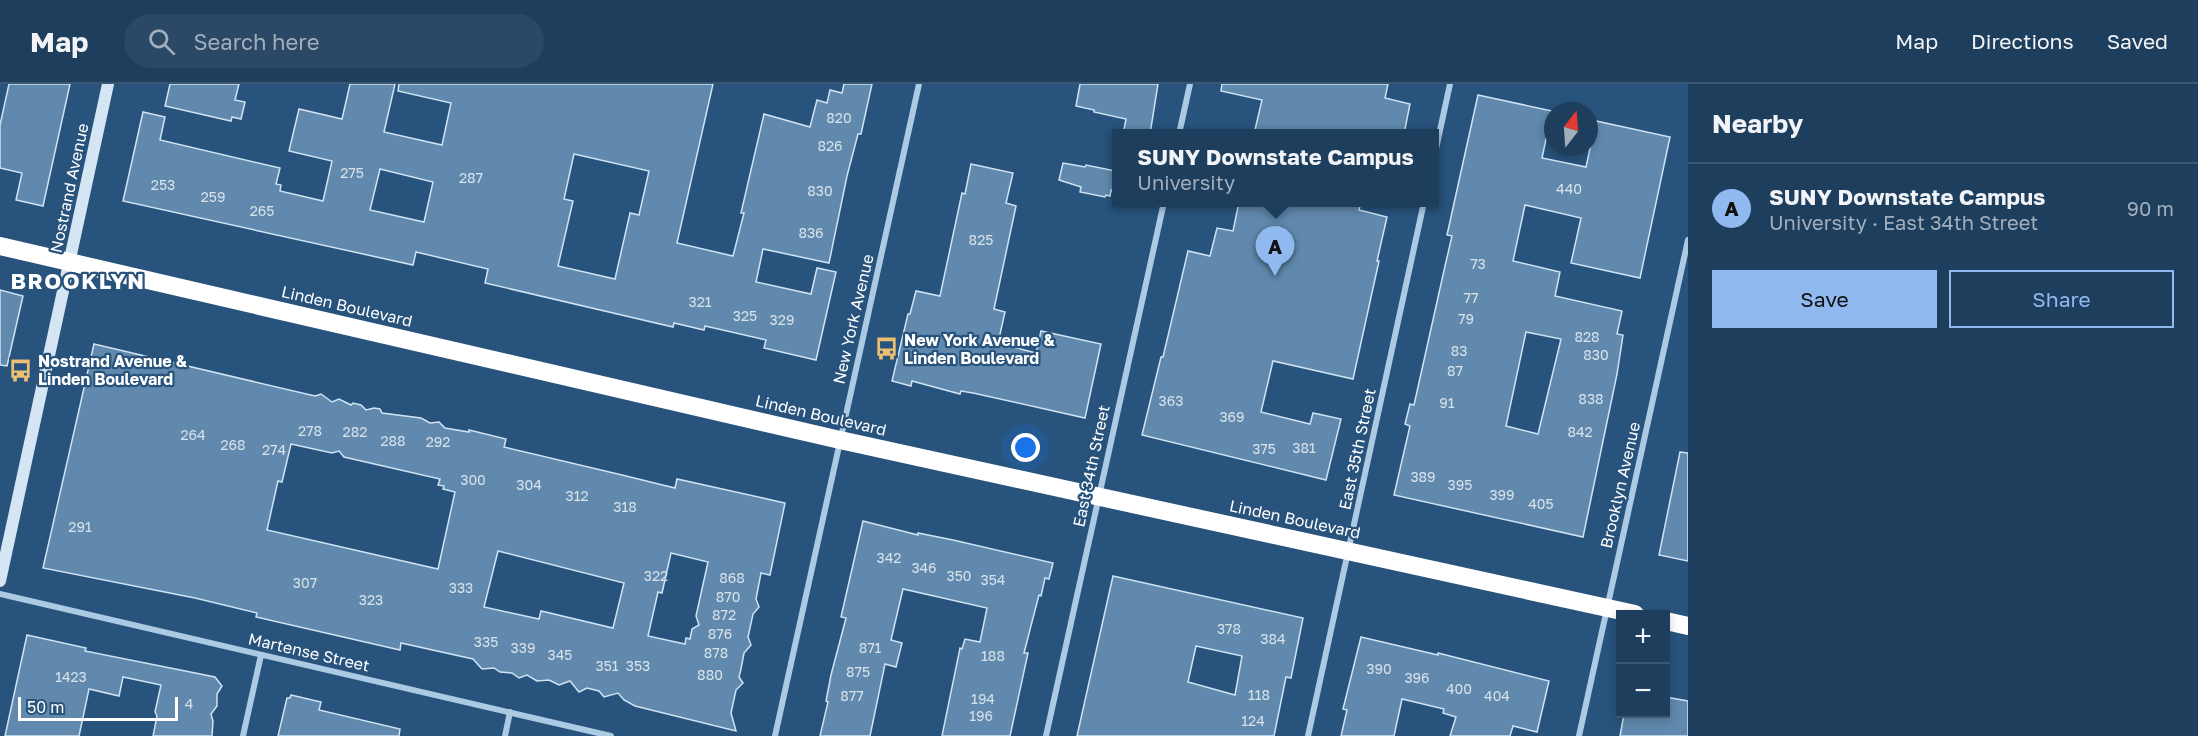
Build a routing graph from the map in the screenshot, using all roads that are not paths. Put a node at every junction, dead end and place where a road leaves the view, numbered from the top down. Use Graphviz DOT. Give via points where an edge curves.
graph roads {
  1 [pos="108,84"];
  2 [pos="919,84"];
  3 [pos="1190,84"];
  4 [pos="1450,84"];
  5 [pos="1180,129"];
  6 [pos="1439,135"];
  7 [pos="1163,207"];
  8 [pos="1423,207"];
  9 [pos="1688,240"];
  10 [pos="0,246"];
  11 [pos="70,262"];
  12 [pos="840,440"];
  13 [pos="1098,497"];
  14 [pos="1348,551"];
  15 [pos="0,581"];
  16 [pos="0,594"];
  17 [pos="1606,608"];
  18 [pos="1616,610"];
  19 [pos="1670,622"];
  20 [pos="1688,626"];
  21 [pos="261,655"];
  22 [pos="510,712"];
  23 [pos="243,736"];
  24 [pos="505,736"];
  25 [pos="611,736"];
  26 [pos="775,736"];
  27 [pos="1046,736"];
  28 [pos="1308,736"];
  29 [pos="1579,736"];
  1 -- 11 [label="main road, Nostrand Avenue"];
  2 -- 12 [label="street, New York Avenue"];
  3 -- 5 [label="street"];
  4 -- 6 [label="street"];
  7 -- 13 [label="street, East 34th Street"];
  8 -- 14 [label="street, East 35th Street"];
  9 -- 17 [label="street, Brooklyn Avenue"];
  10 -- 11 [label="highway, Linden Boulevard"];
  11 -- 12 [label="highway, Linden Boulevard"];
  11 -- 15 [label="main road, Nostrand Avenue"];
  12 -- 13 [label="highway, Linden Boulevard"];
  12 -- 26 [label="street, New York Avenue"];
  13 -- 14 [label="highway, Linden Boulevard"];
  13 -- 27 [label="street, East 34th Street"];
  14 -- 17 [label="highway, Linden Boulevard"];
  14 -- 28 [label="street, East 35th Street"];
  16 -- 21 [label="street, Martense Street"];
  17 -- 18 [label="highway, Linden Boulevard"];
  17 -- 29 [label="street, Brooklyn Avenue"];
  19 -- 20 [label="highway"];
  21 -- 22 [label="street, Martense Street"];
  21 -- 23 [label="street"];
  22 -- 24 [label="street"];
  22 -- 25 [label="street, Martense Street"];
}
